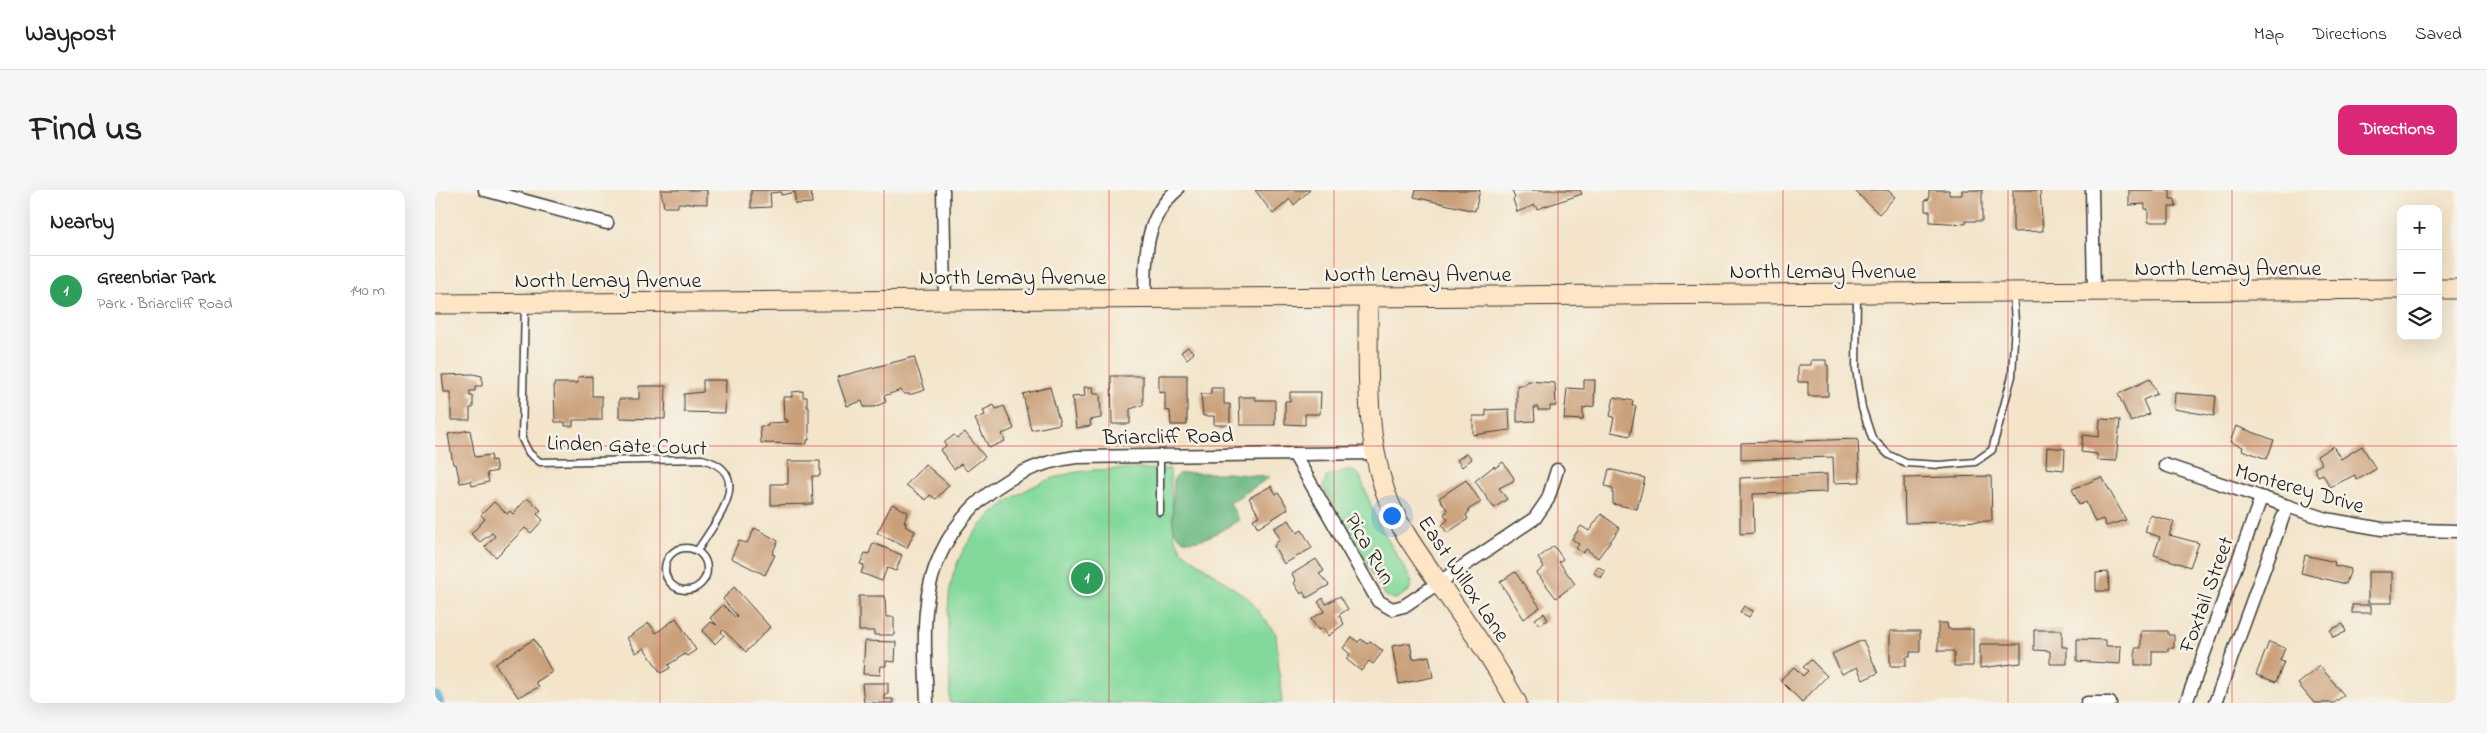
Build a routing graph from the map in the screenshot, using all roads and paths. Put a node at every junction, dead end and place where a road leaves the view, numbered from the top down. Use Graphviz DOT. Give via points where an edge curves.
graph roads {
  1 [pos="485,190"];
  2 [pos="943,190"];
  3 [pos="1177,190"];
  4 [pos="2092,190"];
  5 [pos="607,223"];
  6 [pos="2457,288"];
  7 [pos="2397,289"];
  8 [pos="2442,289"];
  9 [pos="2094,291"];
  10 [pos="2013,292"];
  11 [pos="1857,293"];
  12 [pos="1368,297"];
  13 [pos="1145,298"];
  14 [pos="945,300"];
  15 [pos="525,303"];
  16 [pos="435,304"];
  17 [pos="1374,453"];
  18 [pos="1294,454"];
  19 [pos="1160,455"];
  20 [pos="2165,465"];
  21 [pos="1557,470"];
  22 [pos="2261,498"];
  23 [pos="2287,506"];
  24 [pos="1160,512"];
  25 [pos="2457,532"];
  26 [pos="697,551"];
  27 [pos="1439,583"];
  28 [pos="927,703"];
  29 [pos="1517,703"];
  30 [pos="2087,703"];
  31 [pos="2110,703"];
  32 [pos="2186,703"];
  33 [pos="2215,703"];
  1 -- 5 [label="street"];
  2 -- 14 [label="street"];
  3 -- 13 [label="street" via="1168,197 1155,217 1147,239"];
  4 -- 9 [label="street"];
  6 -- 8 [label="main road"];
  7 -- 9 [label="main road, North Lemay Avenue"];
  9 -- 10 [label="main road, North Lemay Avenue"];
  10 -- 11 [label="main road, North Lemay Avenue"];
  10 -- 11 [label="lane" via="2012,376 1992,450 1975,462 1940,465 1906,463 1889,455 1873,438 1862,408 1856,369"];
  11 -- 12 [label="main road, North Lemay Avenue"];
  12 -- 13 [label="main road, North Lemay Avenue"];
  12 -- 17 [label="main road, East Willox Lane" via="1370,416"];
  13 -- 14 [label="main road, North Lemay Avenue"];
  14 -- 15 [label="main road, North Lemay Avenue"];
  15 -- 16 [label="main road, North Lemay Avenue"];
  15 -- 26 [label="lane, Linden Gate Court" via="522,439 529,453 540,462 702,459 713,462 729,477 729,493 726,505"];
  17 -- 18 [label="street, Briarcliff Road"];
  17 -- 27 [label="main road, East Willox Lane" via="1399,523"];
  18 -- 19 [label="street, Briarcliff Road"];
  18 -- 27 [label="street, Pica Run" via="1382,605 1392,609 1404,606"];
  19 -- 24 [label="lane"];
  19 -- 28 [label="street, Briarcliff Road" via="1076,457 1046,462 1005,481 975,504 951,534 932,575 926,612"];
  20 -- 22 [label="street, Monterey Drive"];
  21 -- 27 [label="street" via="1548,499 1535,518"];
  22 -- 23 [label="street, Monterey Drive"];
  22 -- 32 [label="street, Foxtail Street"];
  23 -- 25 [label="street, Monterey Drive" via="2362,527"];
  23 -- 33 [label="street, Foxtail Street"];
  26 -- 26 [label="lane" via="685,548 668,557 665,576 679,590 693,589 703,581 707,568"];
  27 -- 29 [label="main road, East Willox Lane"];
  30 -- 31 [label="street"];
}
